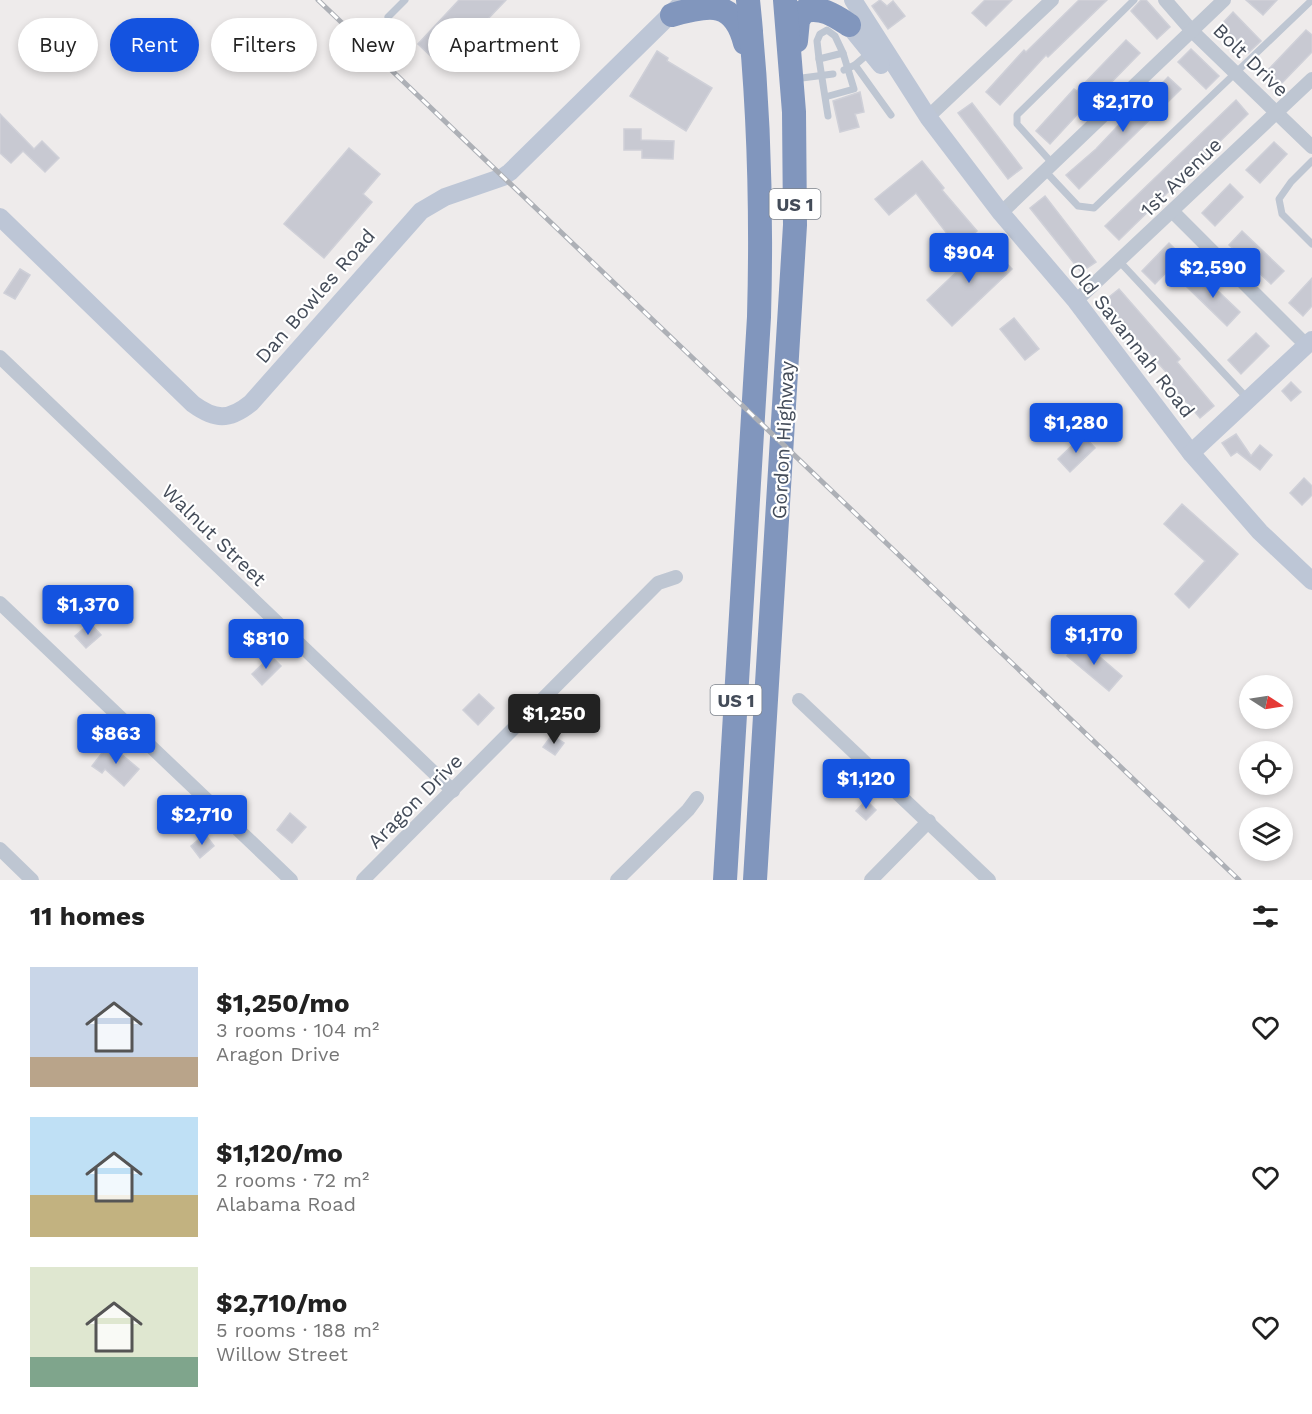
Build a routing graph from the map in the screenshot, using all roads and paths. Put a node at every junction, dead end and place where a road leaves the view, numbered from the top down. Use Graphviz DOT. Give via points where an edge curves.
graph roads {
  1 [pos="405,0"];
  2 [pos="713,0"];
  3 [pos="748,0"];
  4 [pos="785,0"];
  5 [pos="826,0"];
  6 [pos="853,0"];
  7 [pos="1052,0"];
  8 [pos="1134,0"];
  9 [pos="1165,0"];
  10 [pos="1224,0"];
  11 [pos="1312,0"];
  12 [pos="678,8"];
  13 [pos="388,17"];
  14 [pos="849,25"];
  15 [pos="1192,31"];
  16 [pos="871,52"];
  17 [pos="843,53"];
  18 [pos="819,59"];
  19 [pos="849,68"];
  20 [pos="1236,73"];
  21 [pos="833,74"];
  22 [pos="822,76"];
  23 [pos="1312,79"];
  24 [pos="792,80"];
  25 [pos="757,95"];
  26 [pos="825,97"];
  27 [pos="1277,112"];
  28 [pos="891,115"];
  29 [pos="828,116"];
  30 [pos="928,117"];
  31 [pos="1312,147"];
  32 [pos="1312,161"];
  33 [pos="1050,168"];
  34 [pos="1173,212"];
  35 [pos="1001,213"];
  36 [pos="0,217"];
  37 [pos="1312,243"];
  38 [pos="1119,261"];
  39 [pos="1076,301"];
  40 [pos="1309,343"];
  41 [pos="0,357"];
  42 [pos="1249,399"];
  43 [pos="1191,453"];
  44 [pos="676,577"];
  45 [pos="1312,581"];
  46 [pos="0,603"];
  47 [pos="800,700"];
  48 [pos="453,791"];
  49 [pos="697,798"];
  50 [pos="929,821"];
  51 [pos="0,849"];
  52 [pos="32,880"];
  53 [pos="291,880"];
  54 [pos="363,880"];
  55 [pos="617,880"];
  56 [pos="725,880"];
  57 [pos="755,880"];
  58 [pos="871,880"];
  59 [pos="989,880"];
  1 -- 13 [label="lane"];
  2 -- 12 [label="street, Dan Bowles Road"];
  3 -- 25 [label="highway, Gordon Highway / US 1"];
  4 -- 24 [label="highway, Gordon Highway / US 1"];
  5 -- 14 [label="street, Old Savannah Road"];
  6 -- 30 [label="street, Old Savannah Road"];
  7 -- 30 [label="street"];
  8 -- 33 [label="lane" via="1017,115 1017,124"];
  9 -- 15 [label="street, Bolt Drive"];
  10 -- 15 [label="street"];
  11 -- 20 [label="lane"];
  12 -- 25 [label="highway" via="709,5 733,13 742,30"];
  12 -- 36 [label="street, Dan Bowles Road" via="510,172 445,197 421,211 258,395 236,414 212,416 193,404"];
  14 -- 16 [label="street, Old Savannah Road"];
  14 -- 24 [label="highway" via="817,8 804,11 798,20"];
  15 -- 20 [label="street, Bolt Drive"];
  15 -- 33 [label="street"];
  16 -- 19 [label="lane"];
  16 -- 30 [label="street, Old Savannah Road" via="909,104"];
  17 -- 18 [label="lane"];
  17 -- 18 [label="lane" via="835,36 827,30 817,41"];
  17 -- 19 [label="lane"];
  18 -- 22 [label="lane"];
  19 -- 26 [label="lane" via="854,89"];
  19 -- 28 [label="lane"];
  20 -- 27 [label="street, Bolt Drive"];
  20 -- 33 [label="lane" via="1094,208 1078,206"];
  21 -- 22 [label="lane"];
  22 -- 24 [label="lane"];
  22 -- 26 [label="lane"];
  23 -- 27 [label="street, 1st Avenue"];
  24 -- 57 [label="highway, Gordon Highway / US 1" via="795,214"];
  25 -- 56 [label="highway, Gordon Highway / US 1" via="761,235 756,379"];
  26 -- 29 [label="lane"];
  27 -- 31 [label="street, Bolt Drive"];
  27 -- 34 [label="street, 1st Avenue"];
  30 -- 35 [label="street, Old Savannah Road"];
  32 -- 37 [label="lane" via="1279,199 1282,214"];
  33 -- 35 [label="street"];
  34 -- 38 [label="street, 1st Avenue"];
  34 -- 40 [label="street"];
  35 -- 39 [label="street, Old Savannah Road"];
  38 -- 39 [label="street, 1st Avenue"];
  38 -- 42 [label="lane"];
  39 -- 43 [label="street, Old Savannah Road"];
  40 -- 42 [label="street"];
  41 -- 48 [label="street, Walnut Street"];
  42 -- 43 [label="street"];
  43 -- 45 [label="street, Old Savannah Road" via="1260,532"];
  44 -- 48 [label="street, Aragon Drive" via="658,584"];
  46 -- 53 [label="street"];
  47 -- 50 [label="street"];
  48 -- 54 [label="street, Aragon Drive"];
  49 -- 55 [label="street"];
  50 -- 58 [label="street"];
  50 -- 59 [label="street"];
  51 -- 52 [label="street"];
}
